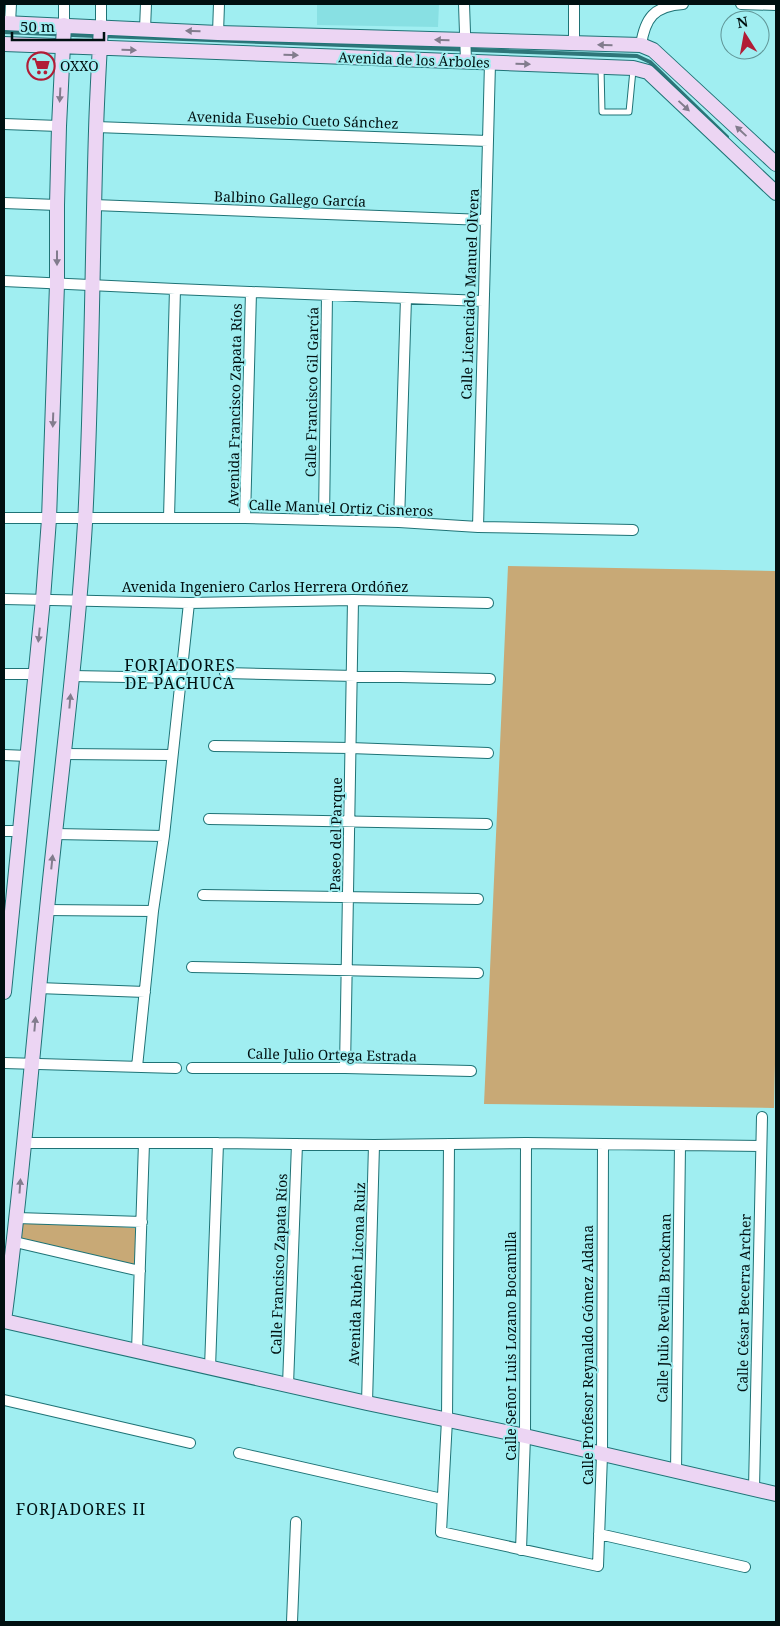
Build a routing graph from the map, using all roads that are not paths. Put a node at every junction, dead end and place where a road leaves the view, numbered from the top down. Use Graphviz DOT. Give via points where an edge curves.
graph roads {
  1 [pos="11,4"];
  2 [pos="64,4"];
  3 [pos="102,4"];
  4 [pos="146,4"];
  5 [pos="219,4"];
  6 [pos="464,4"];
  7 [pos="574,4"];
  8 [pos="683,4"];
  9 [pos="741,4"];
  10 [pos="776,5"];
  11 [pos="7,23"];
  12 [pos="64,25"];
  13 [pos="101,27"];
  14 [pos="145,29"];
  15 [pos="218,32"];
  16 [pos="466,41"];
  17 [pos="4,44"];
  18 [pos="574,44"];
  19 [pos="641,45"];
  20 [pos="63,46"];
  21 [pos="100,49"];
  22 [pos="466,61"];
  23 [pos="490,63"];
  24 [pos="601,67"];
  25 [pos="633,68"];
  26 [pos="4,124"];
  27 [pos="59,126"];
  28 [pos="96,127"];
  29 [pos="488,141"];
  30 [pos="776,164"];
  31 [pos="776,193"];
  32 [pos="4,202"];
  33 [pos="57,205"];
  34 [pos="94,205"];
  35 [pos="485,220"];
  36 [pos="4,281"];
  37 [pos="57,284"];
  38 [pos="92,285"];
  39 [pos="175,290"];
  40 [pos="251,292"];
  41 [pos="328,295"];
  42 [pos="406,298"];
  43 [pos="483,301"];
  44 [pos="4,518"];
  45 [pos="169,518"];
  46 [pos="245,518"];
  47 [pos="49,519"];
  48 [pos="85,519"];
  49 [pos="324,520"];
  50 [pos="399,522"];
  51 [pos="478,527"];
  52 [pos="633,530"];
  53 [pos="4,599"];
  54 [pos="43,599"];
  55 [pos="80,600"];
  56 [pos="353,600"];
  57 [pos="488,602"];
  58 [pos="189,603"];
  59 [pos="225,673"];
  60 [pos="4,674"];
  61 [pos="35,674"];
  62 [pos="351,675"];
  63 [pos="72,676"];
  64 [pos="181,678"];
  65 [pos="490,679"];
  66 [pos="214,746"];
  67 [pos="350,748"];
  68 [pos="488,753"];
  69 [pos="65,754"];
  70 [pos="4,755"];
  71 [pos="28,756"];
  72 [pos="172,756"];
  73 [pos="209,819"];
  74 [pos="350,822"];
  75 [pos="487,824"];
  76 [pos="19,830"];
  77 [pos="4,831"];
  78 [pos="55,834"];
  79 [pos="164,836"];
  80 [pos="203,895"];
  81 [pos="349,896"];
  82 [pos="478,899"];
  83 [pos="8,909"];
  84 [pos="46,910"];
  85 [pos="153,911"];
  86 [pos="192,967"];
  87 [pos="347,970"];
  88 [pos="478,973"];
  89 [pos="4,988"];
  90 [pos="38,988"];
  91 [pos="4,992"];
  92 [pos="145,992"];
  93 [pos="4,1063"];
  94 [pos="32,1063"];
  95 [pos="137,1067"];
  96 [pos="176,1068"];
  97 [pos="192,1068"];
  98 [pos="345,1068"];
  99 [pos="471,1071"];
  100 [pos="762,1117"];
  101 [pos="23,1143"];
  102 [pos="144,1143"];
  103 [pos="218,1143"];
  104 [pos="526,1143"];
  105 [pos="297,1144"];
  106 [pos="449,1144"];
  107 [pos="603,1144"];
  108 [pos="374,1145"];
  109 [pos="680,1145"];
  110 [pos="761,1146"];
  111 [pos="18,1218"];
  112 [pos="142,1222"];
  113 [pos="15,1242"];
  114 [pos="140,1271"];
  115 [pos="4,1321"];
  116 [pos="4,1327"];
  117 [pos="137,1351"];
  118 [pos="210,1368"];
  119 [pos="288,1385"];
  120 [pos="4,1400"];
  121 [pos="367,1403"];
  122 [pos="448,1420"];
  123 [pos="525,1436"];
  124 [pos="190,1443"];
  125 [pos="239,1453"];
  126 [pos="602,1455"];
  127 [pos="676,1472"];
  128 [pos="754,1489"];
  129 [pos="776,1494"];
  130 [pos="442,1499"];
  131 [pos="296,1522"];
  132 [pos="599,1534"];
  133 [pos="521,1550"];
  134 [pos="745,1567"];
  135 [pos="292,1622"];
  1 -- 11 [label="street"];
  2 -- 12 [label="street"];
  3 -- 13 [label="street"];
  4 -- 14 [label="street"];
  5 -- 15 [label="street"];
  6 -- 16 [label="street"];
  7 -- 18 [label="street"];
  8 -- 19 [label="street" via="660,9 649,18"];
  9 -- 10 [label="street"];
  11 -- 12 [label="street, Avenida de los Árboles"];
  12 -- 13 [label="street, Avenida de los Árboles"];
  12 -- 20 [label="street"];
  13 -- 14 [label="street, Avenida de los Árboles"];
  13 -- 21 [label="street"];
  15 -- 14 [label="street, Avenida de los Árboles, one-way"];
  16 -- 15 [label="street, Avenida de los Árboles, one-way"];
  16 -- 18 [label="street, Avenida de los Árboles"];
  16 -- 22 [label="street"];
  17 -- 20 [label="street, Avenida de los Árboles"];
  19 -- 18 [label="street, Avenida de los Árboles, one-way"];
  30 -- 19 [label="street, one-way" via="653,50"];
  20 -- 21 [label="street, Avenida de los Árboles"];
  20 -- 27 [label="street, one-way"];
  21 -- 22 [label="street, Avenida de los Árboles, one-way"];
  21 -- 28 [label="street"];
  22 -- 23 [label="street, Avenida de los Árboles"];
  23 -- 24 [label="street, Avenida de los Árboles, one-way"];
  23 -- 29 [label="street, Calle Licenciado Manuel Olvera"];
  24 -- 25 [label="street, Avenida de los Árboles"];
  24 -- 25 [label="lane" via="602,112 629,112"];
  25 -- 31 [label="street, Avenida de los Árboles, one-way" via="648,72"];
  26 -- 27 [label="street"];
  27 -- 33 [label="street"];
  28 -- 29 [label="street, Avenida Eusebio Cueto Sánchez"];
  28 -- 34 [label="street"];
  29 -- 35 [label="street, Calle Licenciado Manuel Olvera"];
  32 -- 33 [label="street"];
  33 -- 37 [label="street, one-way"];
  34 -- 35 [label="street, Balbino Gallego García"];
  34 -- 38 [label="street"];
  35 -- 43 [label="street, Calle Licenciado Manuel Olvera"];
  36 -- 37 [label="street"];
  37 -- 38 [label="street"];
  37 -- 47 [label="street, one-way"];
  38 -- 39 [label="street"];
  38 -- 48 [label="street"];
  39 -- 40 [label="street"];
  39 -- 45 [label="street"];
  40 -- 41 [label="street"];
  40 -- 46 [label="street, Avenida Francisco Zapata Ríos"];
  41 -- 42 [label="street"];
  41 -- 49 [label="street, Calle Francisco Gil García"];
  42 -- 43 [label="street"];
  42 -- 50 [label="street"];
  43 -- 51 [label="street, Calle Licenciado Manuel Olvera"];
  44 -- 47 [label="street, Calle Manuel Ortiz Cisneros"];
  45 -- 46 [label="street, Calle Manuel Ortiz Cisneros"];
  45 -- 48 [label="street, Calle Manuel Ortiz Cisneros"];
  46 -- 49 [label="street, Calle Manuel Ortiz Cisneros"];
  47 -- 48 [label="street, Calle Manuel Ortiz Cisneros"];
  47 -- 54 [label="street"];
  48 -- 55 [label="street"];
  49 -- 50 [label="street, Calle Manuel Ortiz Cisneros"];
  50 -- 51 [label="street, Calle Manuel Ortiz Cisneros"];
  51 -- 52 [label="street, Calle Manuel Ortiz Cisneros"];
  53 -- 54 [label="street, Avenida Ingeniero Carlos Herrera Ordóñez"];
  54 -- 55 [label="street, Avenida Ingeniero Carlos Herrera Ordóñez"];
  54 -- 61 [label="street, one-way"];
  55 -- 58 [label="street, Avenida Ingeniero Carlos Herrera Ordóñez"];
  55 -- 63 [label="street"];
  56 -- 57 [label="street, Avenida Ingeniero Carlos Herrera Ordóñez"];
  56 -- 58 [label="street, Avenida Ingeniero Carlos Herrera Ordóñez"];
  56 -- 62 [label="street, Paseo del Parque"];
  58 -- 64 [label="street"];
  59 -- 62 [label="street"];
  60 -- 61 [label="street"];
  61 -- 71 [label="street"];
  62 -- 65 [label="street"];
  62 -- 67 [label="street, Paseo del Parque"];
  63 -- 64 [label="street"];
  69 -- 63 [label="street, one-way"];
  64 -- 72 [label="street"];
  66 -- 67 [label="street"];
  67 -- 68 [label="street"];
  67 -- 74 [label="street, Paseo del Parque"];
  69 -- 72 [label="street"];
  69 -- 78 [label="street"];
  70 -- 71 [label="street"];
  71 -- 76 [label="street"];
  72 -- 79 [label="street"];
  73 -- 74 [label="street"];
  74 -- 75 [label="street"];
  74 -- 81 [label="street, Paseo del Parque"];
  76 -- 77 [label="street"];
  76 -- 83 [label="street"];
  78 -- 79 [label="street"];
  84 -- 78 [label="street, one-way"];
  79 -- 85 [label="street"];
  80 -- 81 [label="street"];
  81 -- 82 [label="street"];
  81 -- 87 [label="street, Paseo del Parque"];
  83 -- 89 [label="street"];
  84 -- 85 [label="street"];
  84 -- 90 [label="street"];
  85 -- 92 [label="street"];
  86 -- 87 [label="street"];
  87 -- 88 [label="street"];
  87 -- 98 [label="street, Paseo del Parque"];
  89 -- 91 [label="street"];
  90 -- 92 [label="street"];
  94 -- 90 [label="street, one-way"];
  92 -- 95 [label="street"];
  93 -- 94 [label="street"];
  94 -- 95 [label="street"];
  94 -- 101 [label="street"];
  95 -- 96 [label="street"];
  97 -- 98 [label="street, Calle Julio Ortega Estrada"];
  98 -- 99 [label="street, Calle Julio Ortega Estrada"];
  100 -- 110 [label="street, Calle César Becerra Archer"];
  101 -- 102 [label="street"];
  111 -- 101 [label="street, one-way"];
  102 -- 103 [label="street"];
  102 -- 112 [label="street"];
  103 -- 105 [label="street"];
  103 -- 118 [label="street"];
  104 -- 106 [label="street"];
  104 -- 107 [label="street"];
  104 -- 123 [label="street, Calle Señor Luis Lozano Bocamilla"];
  105 -- 108 [label="street"];
  105 -- 119 [label="street, Calle Francisco Zapata Ríos"];
  106 -- 108 [label="street"];
  106 -- 122 [label="street"];
  107 -- 109 [label="street"];
  107 -- 126 [label="street, Calle Profesor Reynaldo Gómez Aldana"];
  108 -- 121 [label="street, Avenida Rubén Licona Ruiz"];
  109 -- 110 [label="street"];
  109 -- 127 [label="street, Calle Julio Revilla Brockman"];
  110 -- 128 [label="street, Calle César Becerra Archer"];
  111 -- 112 [label="street"];
  111 -- 113 [label="street"];
  112 -- 114 [label="street"];
  113 -- 114 [label="street"];
  113 -- 115 [label="street"];
  114 -- 117 [label="street"];
  115 -- 116 [label="street"];
  115 -- 117 [label="street"];
  117 -- 118 [label="street"];
  118 -- 119 [label="street"];
  119 -- 121 [label="street"];
  120 -- 124 [label="street"];
  121 -- 122 [label="street"];
  122 -- 123 [label="street"];
  122 -- 130 [label="street"];
  123 -- 126 [label="street"];
  123 -- 133 [label="street, Calle Señor Luis Lozano Bocamilla"];
  125 -- 130 [label="street"];
  126 -- 127 [label="street"];
  126 -- 132 [label="street, Calle Profesor Reynaldo Gómez Aldana"];
  127 -- 128 [label="street"];
  128 -- 129 [label="street"];
  130 -- 133 [label="street" via="441,1532"];
  131 -- 135 [label="street"];
  132 -- 133 [label="street, Calle Profesor Reynaldo Gómez Aldana" via="598,1566"];
  132 -- 134 [label="street"];
}
